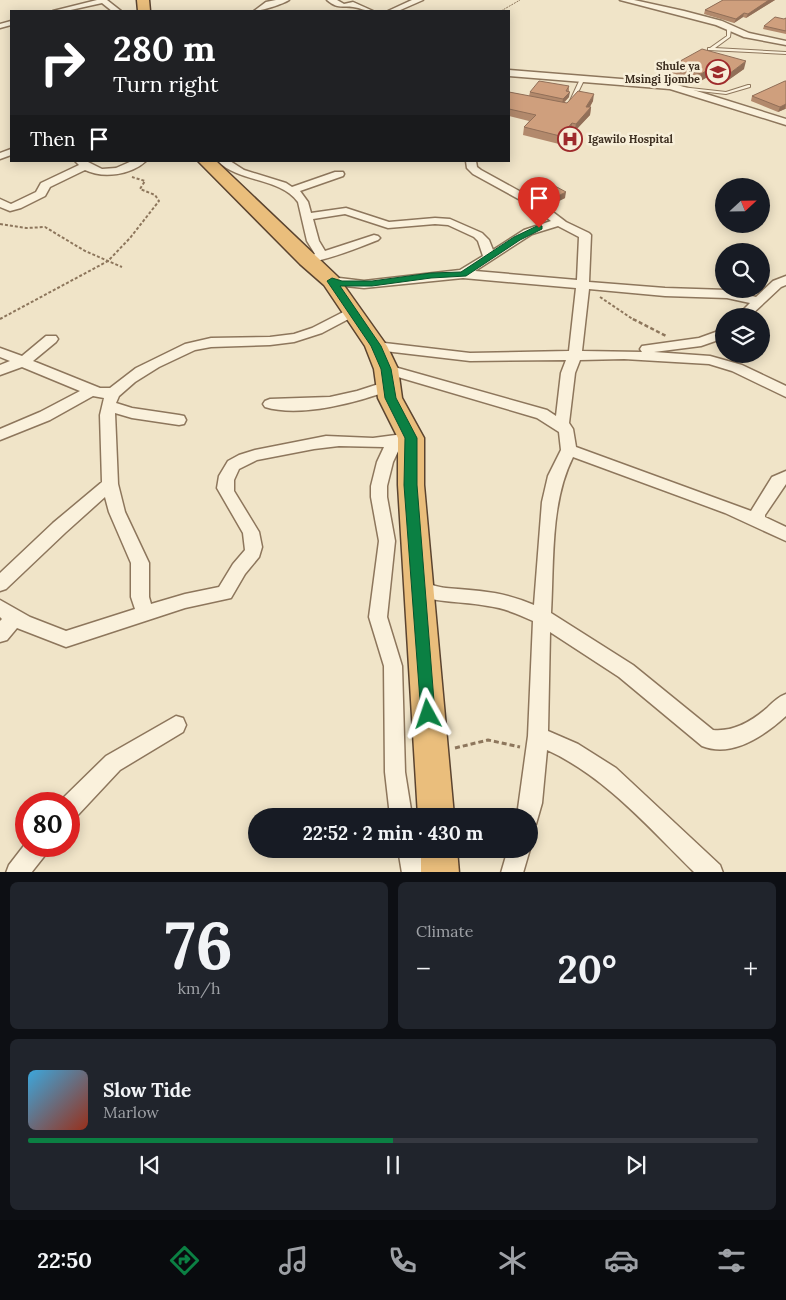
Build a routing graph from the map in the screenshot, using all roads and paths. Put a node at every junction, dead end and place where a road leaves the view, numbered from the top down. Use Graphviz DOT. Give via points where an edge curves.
graph roads {
  1 [pos="285,0"];
  2 [pos="331,0"];
  3 [pos="419,0"];
  4 [pos="520,0"];
  5 [pos="624,0"];
  6 [pos="103,1"];
  7 [pos="62,10"];
  8 [pos="116,10"];
  9 [pos="261,10"];
  10 [pos="367,10"];
  11 [pos="394,10"];
  12 [pos="503,10"];
  13 [pos="729,29"];
  14 [pos="786,43"];
  15 [pos="710,50"];
  16 [pos="786,53"];
  17 [pos="701,54"];
  18 [pos="510,73"];
  19 [pos="582,80"];
  20 [pos="748,86"];
  21 [pos="681,88"];
  22 [pos="567,107"];
  23 [pos="786,122"];
  24 [pos="138,162"];
  25 [pos="207,162"];
  26 [pos="225,162"];
  27 [pos="471,162"];
  28 [pos="83,164"];
  29 [pos="115,173"];
  30 [pos="339,174"];
  31 [pos="293,190"];
  32 [pos="2,205"];
  33 [pos="307,217"];
  34 [pos="559,222"];
  35 [pos="0,224"];
  36 [pos="374,238"];
  37 [pos="314,258"];
  38 [pos="490,258"];
  39 [pos="108,261"];
  40 [pos="122,266"];
  41 [pos="463,274"];
  42 [pos="786,280"];
  43 [pos="332,281"];
  44 [pos="583,284"];
  45 [pos="758,301"];
  46 [pos="751,308"];
  47 [pos="353,312"];
  48 [pos="0,319"];
  49 [pos="715,337"];
  50 [pos="51,339"];
  51 [pos="686,344"];
  52 [pos="0,352"];
  53 [pos="575,355"];
  54 [pos="624,355"];
  55 [pos="24,361"];
  56 [pos="383,367"];
  57 [pos="0,370"];
  58 [pos="93,390"];
  59 [pos="786,392"];
  60 [pos="111,399"];
  61 [pos="270,404"];
  62 [pos="179,420"];
  63 [pos="566,429"];
  64 [pos="0,435"];
  65 [pos="403,439"];
  66 [pos="569,450"];
  67 [pos="786,477"];
  68 [pos="110,484"];
  69 [pos="757,520"];
  70 [pos="786,534"];
  71 [pos="0,584"];
  72 [pos="418,589"];
  73 [pos="7,613"];
  74 [pos="145,613"];
  75 [pos="541,616"];
  76 [pos="0,634"];
  77 [pos="786,703"];
  78 [pos="176,725"];
  79 [pos="537,743"];
  80 [pos="431,750"];
  81 [pos="80,797"];
  82 [pos="400,808"];
  83 [pos="435,808"];
  84 [pos="530,808"];
  85 [pos="29,857"];
  86 [pos="411,858"];
  87 [pos="439,858"];
  88 [pos="516,858"];
  89 [pos="17,872"];
  90 [pos="413,872"];
  91 [pos="440,872"];
  92 [pos="512,872"];
  93 [pos="712,872"];
  1 -- 9 [label="street" via="271,3"];
  2 -- 10 [label="street" via="343,6 352,4"];
  3 -- 11 [label="street"];
  4 -- 12 [label="path"];
  5 -- 13 [label="street" via="684,13"];
  6 -- 7 [label="street"];
  6 -- 8 [label="street"];
  13 -- 14 [label="street"];
  13 -- 15 [label="lane" via="729,36"];
  15 -- 16 [label="lane"];
  15 -- 17 [label="lane"];
  18 -- 19 [label="street"];
  19 -- 21 [label="street"];
  19 -- 22 [label="lane"];
  20 -- 21 [label="lane" via="726,93"];
  21 -- 23 [label="street"];
  24 -- 29 [label="street"];
  25 -- 37 [label="highway"];
  26 -- 31 [label="street" via="240,172 272,180"];
  27 -- 34 [label="street" via="477,172 537,205"];
  28 -- 29 [label="street"];
  28 -- 32 [label="street" via="45,185 42,193 27,202 12,208"];
  29 -- 39 [label="path" via="146,181 140,189 155,195 159,201"];
  30 -- 31 [label="street"];
  31 -- 33 [label="street" via="303,202"];
  33 -- 37 [label="street"];
  33 -- 38 [label="street" via="341,211 388,225 450,222 478,235"];
  34 -- 38 [label="street" via="528,232"];
  34 -- 44 [label="street" via="585,235"];
  35 -- 39 [label="path" via="45,227"];
  36 -- 37 [label="street"];
  37 -- 43 [label="highway"];
  38 -- 41 [label="street"];
  39 -- 40 [label="path"];
  39 -- 48 [label="path"];
  41 -- 43 [label="street" via="372,284"];
  41 -- 44 [label="street"];
  42 -- 45 [label="street"];
  43 -- 47 [label="highway"];
  44 -- 45 [label="street" via="727,294"];
  44 -- 51 [label="path" via="639,323"];
  44 -- 53 [label="street"];
  45 -- 46 [label="street"];
  47 -- 56 [label="highway"];
  47 -- 60 [label="street" via="293,339 213,342 192,346 136,375"];
  49 -- 51 [label="street"];
  50 -- 55 [label="street"];
  51 -- 54 [label="street"];
  52 -- 55 [label="street"];
  53 -- 54 [label="street"];
  53 -- 56 [label="street" via="470,357"];
  53 -- 63 [label="street" via="564,395 562,423"];
  54 -- 59 [label="street" via="710,360 737,368"];
  55 -- 57 [label="street"];
  55 -- 58 [label="street"];
  56 -- 61 [label="street" via="338,402"];
  56 -- 63 [label="street" via="542,414"];
  56 -- 65 [label="highway"];
  58 -- 60 [label="street"];
  58 -- 64 [label="street"];
  60 -- 62 [label="street" via="132,413"];
  60 -- 68 [label="street"];
  63 -- 66 [label="street"];
  65 -- 72 [label="highway"];
  65 -- 74 [label="street" via="372,443 319,443 250,456 237,462 224,486 251,532 253,552 225,594 192,599"];
  65 -- 82 [label="street" via="385,462 379,486 388,541 378,617 393,666 394,772"];
  66 -- 69 [label="street"];
  66 -- 75 [label="street" via="556,476 550,502"];
  67 -- 69 [label="street" via="778,481"];
  68 -- 71 [label="street"];
  68 -- 74 [label="street" via="117,512 140,563 140,597"];
  69 -- 70 [label="street"];
  72 -- 75 [label="street" via="444,595 488,598"];
  72 -- 80 [label="highway"];
  73 -- 74 [label="street" via="66,639"];
  73 -- 76 [label="street"];
  75 -- 77 [label="street" via="626,671 709,738 725,740 756,728"];
  75 -- 79 [label="street"];
  78 -- 81 [label="street" via="113,763"];
  79 -- 80 [label="path" via="488,740 446,750"];
  79 -- 84 [label="street"];
  79 -- 93 [label="street" via="571,751 609,775"];
  80 -- 83 [label="highway"];
  85 -- 89 [label="street"];
  86 -- 90 [label="street"];
  87 -- 91 [label="highway"];
  88 -- 92 [label="street"];
}
